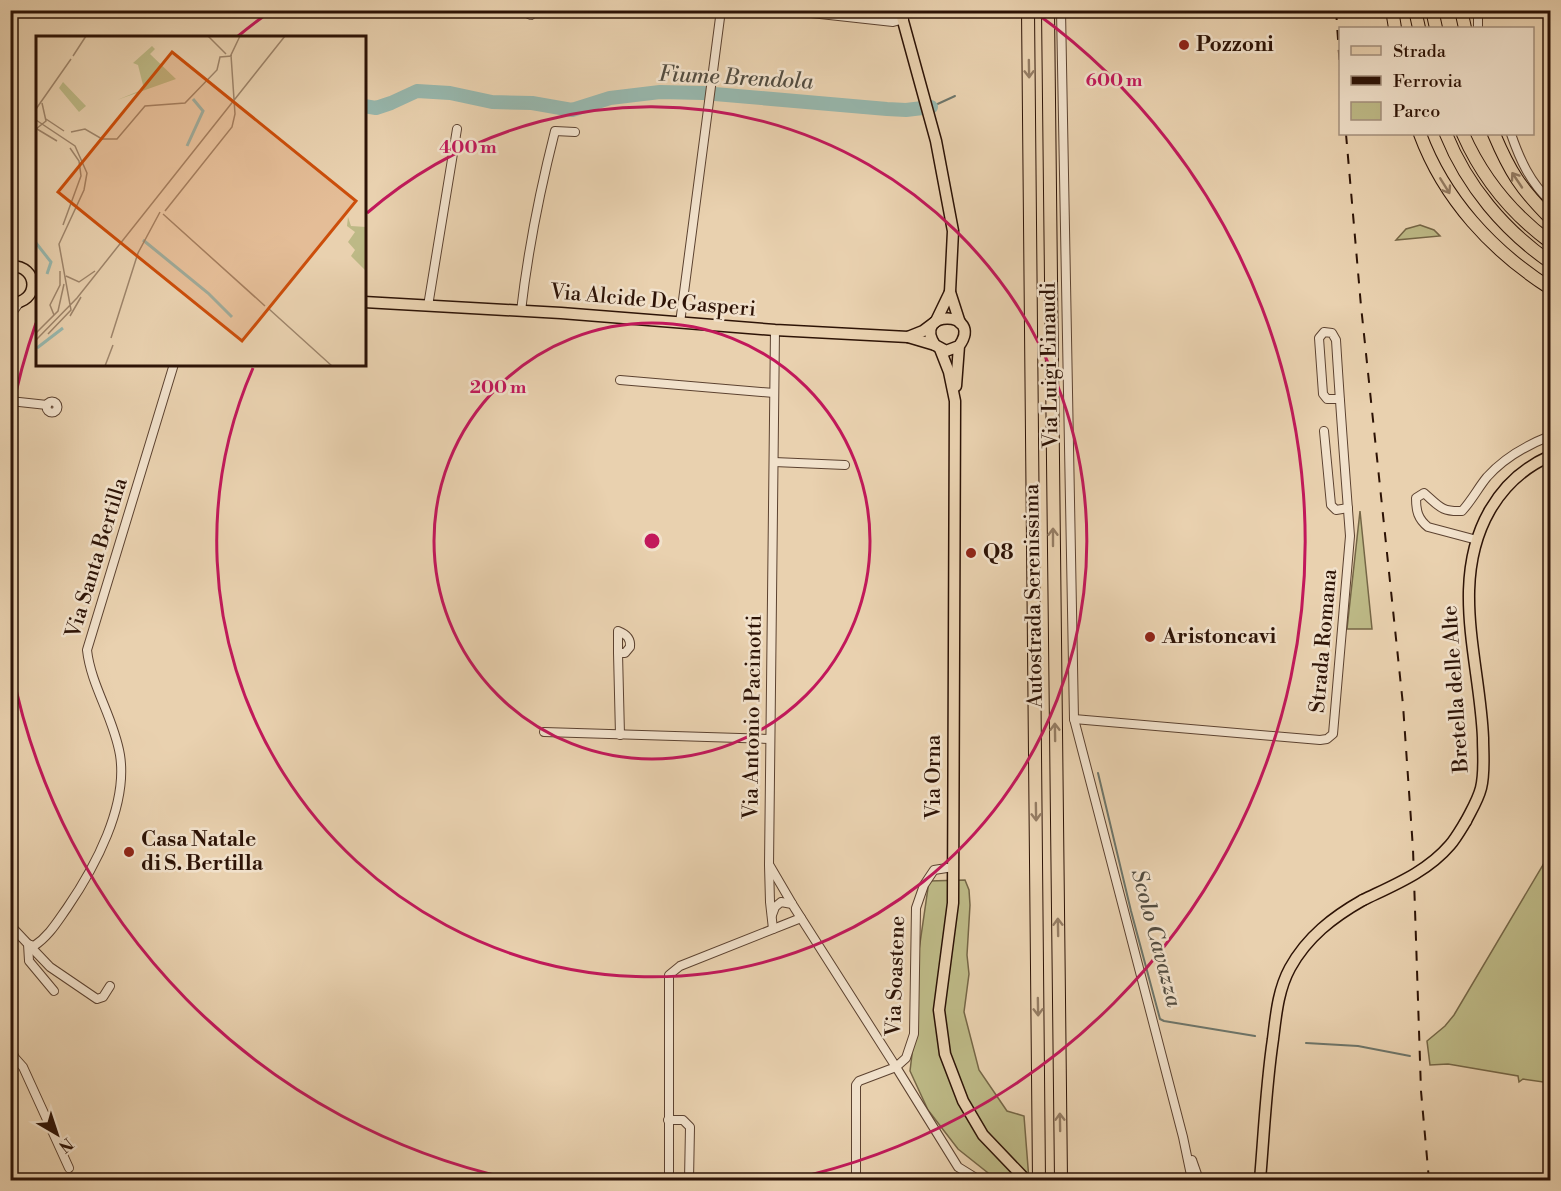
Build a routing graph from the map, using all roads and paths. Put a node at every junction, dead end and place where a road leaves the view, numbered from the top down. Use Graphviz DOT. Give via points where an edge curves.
graph roads {
  1 [pos="519,10"];
  2 [pos="533,10"];
  3 [pos="721,10"];
  4 [pos="784,10"];
  5 [pos="1028,10"];
  6 [pos="1048,10"];
  7 [pos="1061,10"];
  8 [pos="1392,10"];
  9 [pos="1415,10"];
  10 [pos="1432,10"];
  11 [pos="1461,10"];
  12 [pos="1478,10"];
  13 [pos="902,15"];
  14 [pos="1395,27"];
  15 [pos="1419,27"];
  16 [pos="1436,27"];
  17 [pos="1465,27"];
  18 [pos="1478,27"];
  19 [pos="457,129"];
  20 [pos="575,132"];
  21 [pos="1420,135"];
  22 [pos="1446,135"];
  23 [pos="1464,135"];
  24 [pos="1494,135"];
  25 [pos="1511,135"];
  26 [pos="1551,201"];
  27 [pos="1551,218"];
  28 [pos="1551,242"];
  29 [pos="1551,262"];
  30 [pos="10,266"];
  31 [pos="35,279"];
  32 [pos="1551,288"];
  33 [pos="34,292"];
  34 [pos="950,292"];
  35 [pos="366,302"];
  36 [pos="13,306"];
  37 [pos="428,306"];
  38 [pos="521,311"];
  39 [pos="936,322"];
  40 [pos="10,323"];
  41 [pos="680,323"];
  42 [pos="960,323"];
  43 [pos="775,330"];
  44 [pos="908,337"];
  45 [pos="959,346"];
  46 [pos="937,347"];
  47 [pos="173,366"];
  48 [pos="620,380"];
  49 [pos="774,393"];
  50 [pos="1340,399"];
  51 [pos="10,401"];
  52 [pos="955,401"];
  53 [pos="47,405"];
  54 [pos="1324,430"];
  55 [pos="1551,436"];
  56 [pos="1551,456"];
  57 [pos="774,462"];
  58 [pos="845,465"];
  59 [pos="1348,508"];
  60 [pos="1477,540"];
  61 [pos="618,653"];
  62 [pos="1074,719"];
  63 [pos="544,732"];
  64 [pos="620,735"];
  65 [pos="770,739"];
  66 [pos="770,865"];
  67 [pos="953,867"];
  68 [pos="794,907"];
  69 [pos="771,915"];
  70 [pos="801,918"];
  71 [pos="10,925"];
  72 [pos="773,929"];
  73 [pos="28,944"];
  74 [pos="110,986"];
  75 [pos="54,991"];
  76 [pos="10,1048"];
  77 [pos="896,1066"];
  78 [pos="668,1120"];
  79 [pos="1183,1137"];
  80 [pos="69,1168"];
  81 [pos="669,1180"];
  82 [pos="689,1180"];
  83 [pos="856,1180"];
  84 [pos="979,1180"];
  85 [pos="1026,1180"];
  86 [pos="1039,1180"];
  87 [pos="1061,1180"];
  88 [pos="1195,1180"];
  89 [pos="1260,1180"];
  1 -- 2 [label="street" via="531,15"];
  3 -- 41 [label="street"];
  4 -- 13 [label="street" via="893,22"];
  5 -- 86 [label="highway, Autostrada Serenissima, one-way"];
  87 -- 6 [label="highway, Autostrada Serenissima, one-way"];
  7 -- 62 [label="street, Via Luigi Einaudi"];
  8 -- 14 [label="highway"];
  9 -- 15 [label="highway"];
  10 -- 16 [label="highway"];
  11 -- 17 [label="highway"];
  12 -- 18 [label="street"];
  13 -- 34 [label="main road" via="931,120 953,231"];
  19 -- 37 [label="street"];
  20 -- 38 [label="street" via="555,131 527,261"];
  21 -- 32 [label="highway, one-way" via="1448,191 1477,227 1509,258"];
  22 -- 29 [label="highway" via="1481,197 1516,234"];
  23 -- 28 [label="highway" via="1500,195"];
  27 -- 24 [label="highway, one-way" via="1513,176"];
  25 -- 26 [label="street" via="1522,165"];
  30 -- 31 [label="main road" via="23,268"];
  31 -- 33 [label="main road"];
  33 -- 36 [label="main road"];
  34 -- 39 [label="main road"];
  34 -- 42 [label="main road"];
  35 -- 37 [label="main road, Via Alcide De Gasperi"];
  36 -- 40 [label="street"];
  37 -- 38 [label="main road, Via Alcide De Gasperi"];
  38 -- 41 [label="main road, Via Alcide De Gasperi"];
  39 -- 42 [label="main road" via="949,317"];
  39 -- 44 [label="main road"];
  39 -- 46 [label="main road" via="930,334"];
  41 -- 43 [label="main road, Via Alcide De Gasperi"];
  42 -- 45 [label="main road" via="964,335"];
  43 -- 44 [label="main road, Via Alcide De Gasperi"];
  43 -- 49 [label="street, Via Antonio Pacinotti"];
  44 -- 46 [label="main road, Via Alcide De Gasperi"];
  45 -- 46 [label="main road" via="946,351"];
  45 -- 52 [label="main road"];
  46 -- 52 [label="main road, Via Orna" via="949,372"];
  47 -- 73 [label="street, Via Santa Bertilla" via="87,650 120,755 121,783 116,809 83,885 51,932 34,946"];
  48 -- 49 [label="street"];
  49 -- 57 [label="street, Via Antonio Pacinotti"];
  50 -- 50 [label="street, Strada Romana" via="1335,340 1332,333 1324,332 1319,338 1323,394 1327,399"];
  50 -- 59 [label="street, Strada Romana"];
  51 -- 53 [label="street"];
  52 -- 67 [label="main road, Via Orna"];
  54 -- 59 [label="street" via="1331,505 1336,510"];
  55 -- 60 [label="street" via="1521,449 1496,468 1462,511 1440,508 1425,493 1416,498 1416,511 1428,527"];
  56 -- 60 [label="main road, Bretella delle Alte" via="1507,486 1486,517"];
  57 -- 58 [label="street"];
  57 -- 65 [label="street, Via Antonio Pacinotti"];
  59 -- 62 [label="street, Strada Romana" via="1350,548 1333,734 1327,739"];
  60 -- 89 [label="main road, Bretella delle Alte, bridge" via="1468,586 1484,762 1481,789 1466,821 1431,864 1339,913 1324,925 1290,968 1278,1002 1266,1083"];
  61 -- 64 [label="street"];
  62 -- 79 [label="street, Via Luigi Einaudi"];
  63 -- 64 [label="street"];
  64 -- 65 [label="street"];
  65 -- 66 [label="street, Via Antonio Pacinotti"];
  66 -- 68 [label="street, Via Antonio Pacinotti"];
  66 -- 69 [label="street"];
  67 -- 77 [label="street, Via Soastene" via="934,870 916,908 915,1034 906,1058"];
  67 -- 85 [label="main road, Via Orna" via="953,903 939,1010 945,1054 971,1117 998,1153"];
  68 -- 69 [label="street" via="781,902"];
  68 -- 70 [label="street, Via Antonio Pacinotti"];
  69 -- 72 [label="street"];
  70 -- 72 [label="street"];
  70 -- 77 [label="street, Via Antonio Pacinotti"];
  71 -- 73 [label="street"];
  72 -- 78 [label="street" via="680,966 669,975"];
  73 -- 74 [label="street" via="50,967 97,999"];
  73 -- 75 [label="street" via="29,961"];
  76 -- 80 [label="street" via="23,1067"];
  77 -- 83 [label="street" via="856,1085"];
  77 -- 84 [label="street, Via Soastene" via="958,1167"];
  78 -- 81 [label="street"];
  78 -- 82 [label="street" via="683,1120 690,1127"];
  79 -- 88 [label="street, Via Luigi Einaudi"];
  79 -- 88 [label="street, Via Luigi Einaudi"];
}
